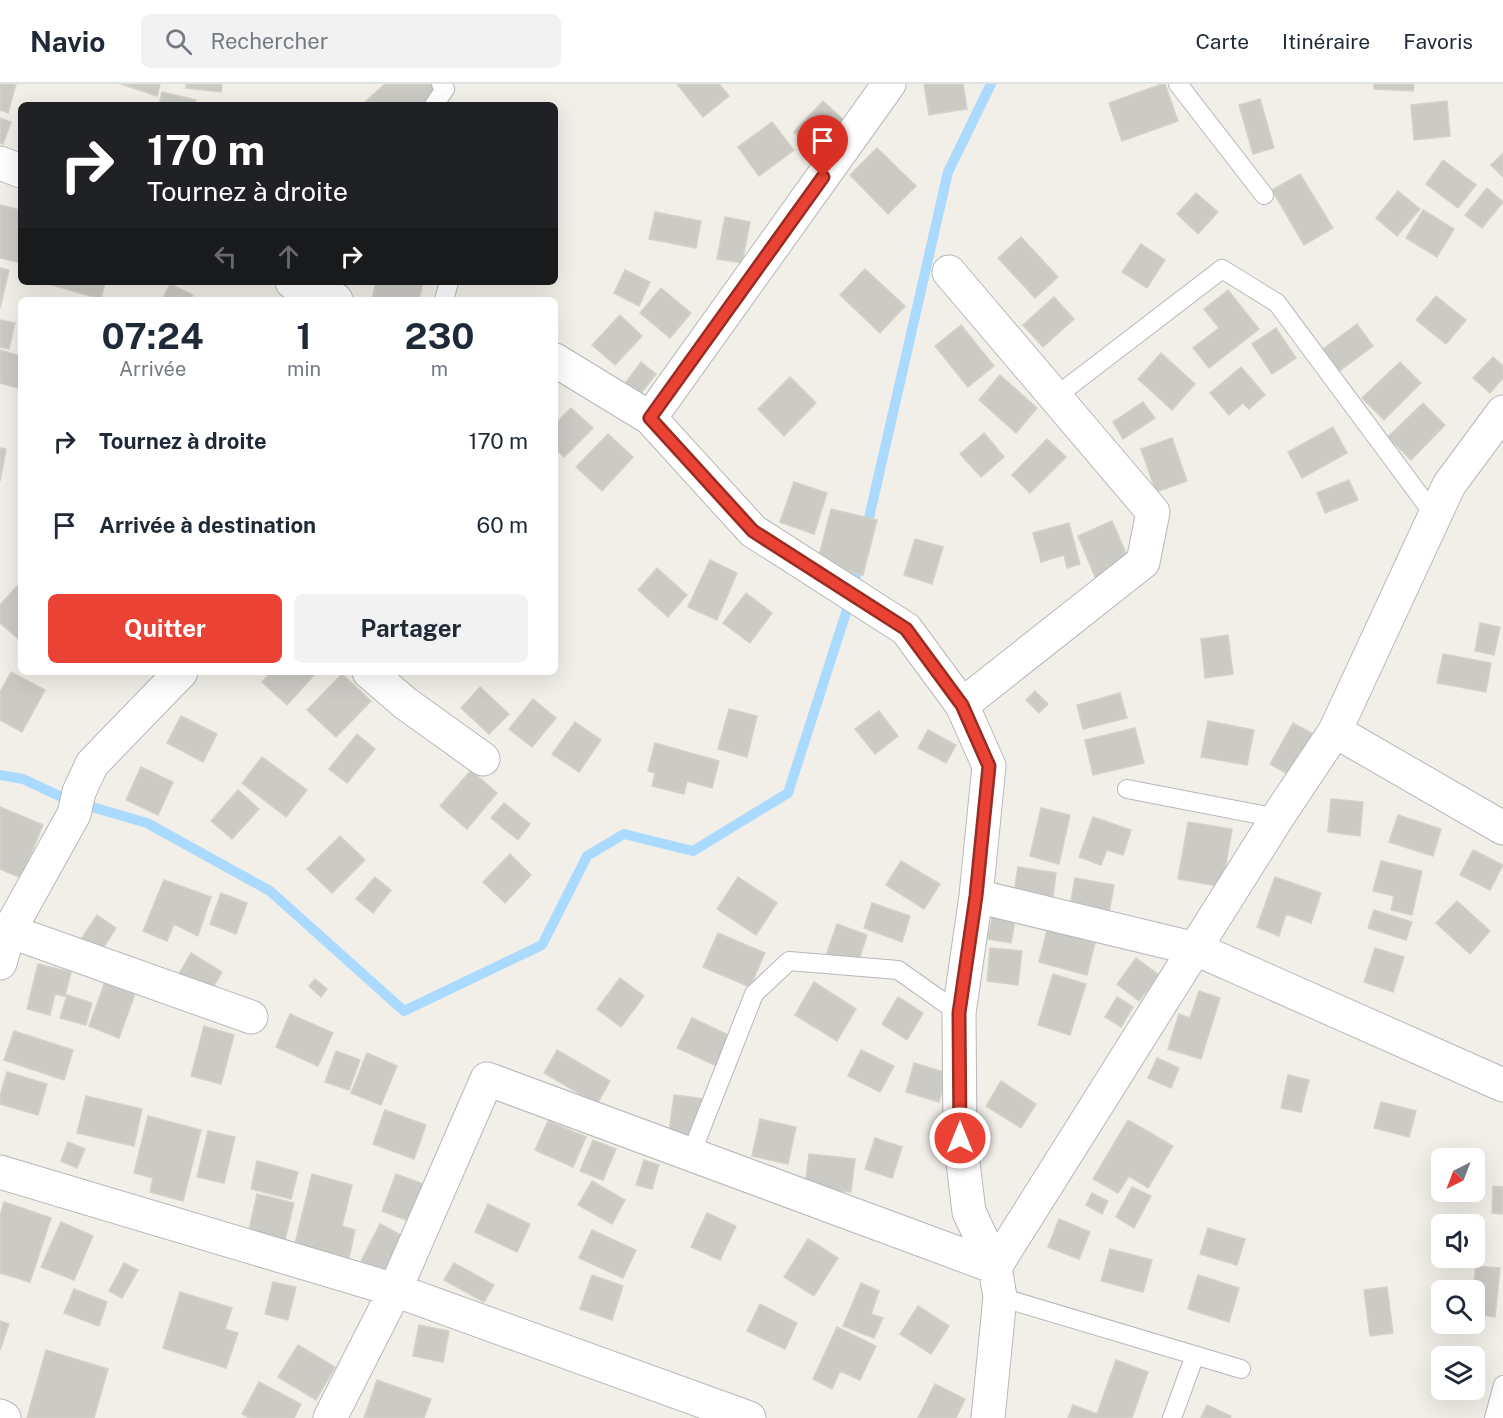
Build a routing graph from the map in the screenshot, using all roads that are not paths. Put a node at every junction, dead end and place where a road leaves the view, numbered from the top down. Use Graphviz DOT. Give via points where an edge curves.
graph roads {
  1 [pos="441,84"];
  2 [pos="889,84"];
  3 [pos="1178,84"];
  4 [pos="436,102"];
  5 [pos="0,163"];
  6 [pos="18,170"];
  7 [pos="1264,195"];
  8 [pos="949,272"];
  9 [pos="299,285"];
  10 [pos="329,297"];
  11 [pos="558,362"];
  12 [pos="1055,397"];
  13 [pos="1503,412"];
  14 [pos="650,418"];
  15 [pos="1435,516"];
  16 [pos="178,675"];
  17 [pos="372,675"];
  18 [pos="962,705"];
  19 [pos="1335,731"];
  20 [pos="483,759"];
  21 [pos="1127,789"];
  22 [pos="1277,818"];
  23 [pos="1503,828"];
  24 [pos="976,896"];
  25 [pos="4,926"];
  26 [pos="1196,949"];
  27 [pos="0,963"];
  28 [pos="959,1013"];
  29 [pos="250,1017"];
  30 [pos="1503,1085"];
  31 [pos="691,1154"];
  32 [pos="0,1172"];
  33 [pos="997,1282"];
  34 [pos="395,1290"];
  35 [pos="1195,1355"];
  36 [pos="1241,1369"];
  37 [pos="1503,1385"];
  38 [pos="330,1418"];
  39 [pos="749,1418"];
  40 [pos="988,1418"];
  41 [pos="1172,1418"];
  42 [pos="1494,1418"];
  1 -- 4 [label="lane" via="444,89"];
  2 -- 14 [label="street"];
  3 -- 7 [label="lane"];
  5 -- 6 [label="street"];
  8 -- 12 [label="street"];
  9 -- 10 [label="street"];
  11 -- 14 [label="street"];
  12 -- 15 [label="lane" via="1222,269 1277,303"];
  12 -- 18 [label="street" via="1153,512 1143,562"];
  13 -- 15 [label="street" via="1449,485"];
  14 -- 18 [label="street" via="753,531 906,629"];
  15 -- 19 [label="street"];
  16 -- 25 [label="street" via="92,764 76,803"];
  17 -- 20 [label="street"];
  18 -- 24 [label="street" via="989,766"];
  19 -- 22 [label="street"];
  19 -- 23 [label="street"];
  21 -- 22 [label="lane"];
  22 -- 26 [label="street"];
  24 -- 26 [label="street"];
  24 -- 28 [label="street"];
  25 -- 27 [label="street"];
  25 -- 29 [label="street"];
  26 -- 30 [label="street"];
  26 -- 33 [label="street"];
  28 -- 31 [label="lane" via="898,970 789,961 754,994"];
  28 -- 33 [label="street" via="960,1138 969,1212"];
  31 -- 33 [label="street"];
  31 -- 34 [label="street" via="487,1079"];
  32 -- 34 [label="street"];
  33 -- 35 [label="lane"];
  33 -- 40 [label="street"];
  34 -- 38 [label="street"];
  34 -- 39 [label="street"];
  35 -- 36 [label="lane"];
  35 -- 41 [label="lane"];
  37 -- 42 [label="lane"];
}
